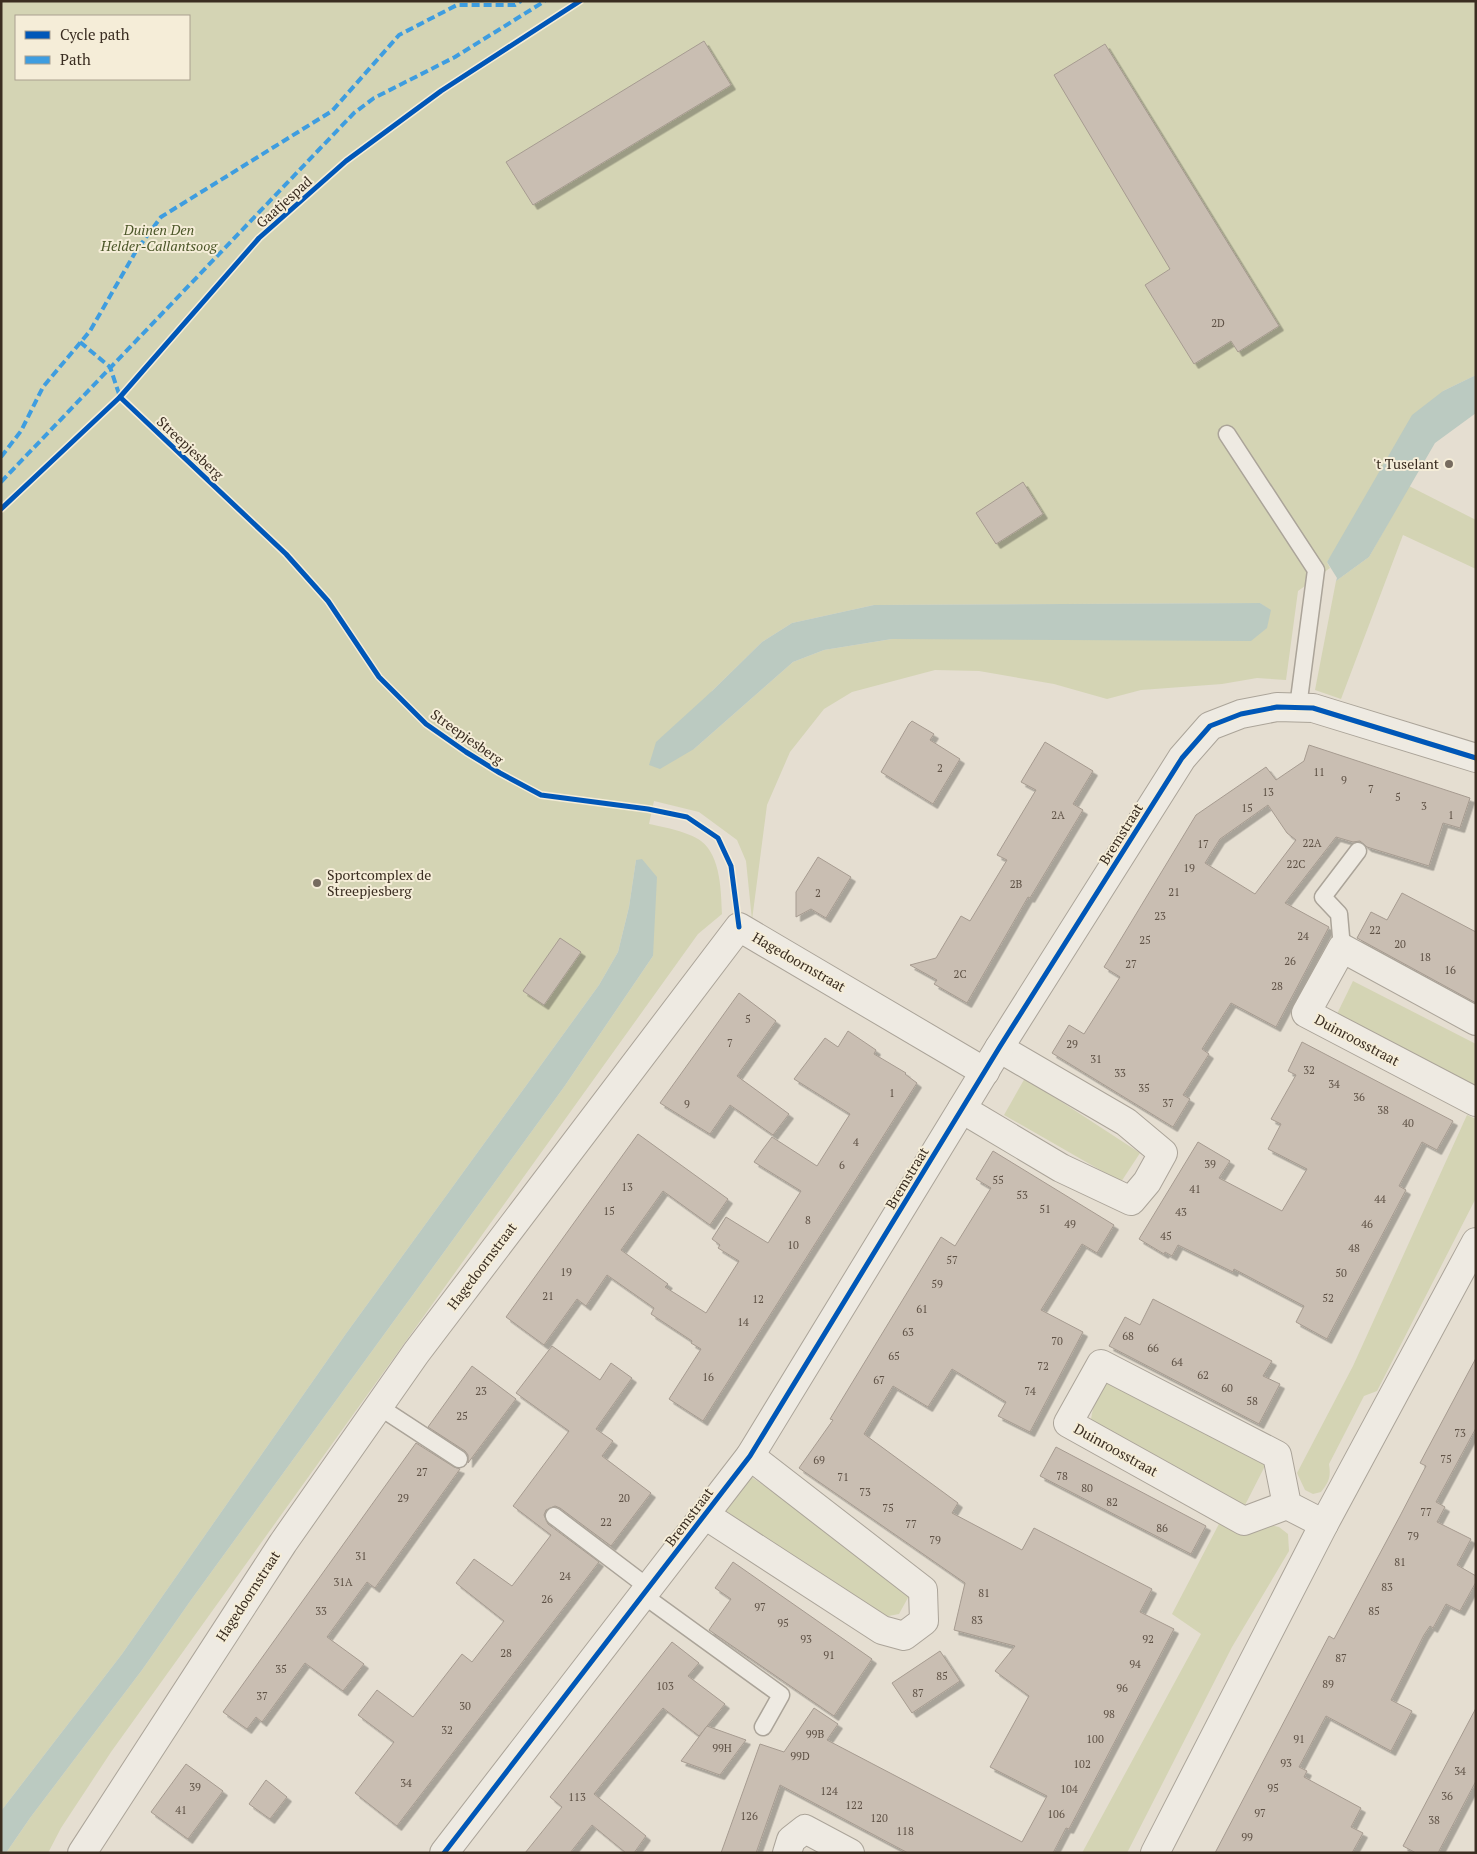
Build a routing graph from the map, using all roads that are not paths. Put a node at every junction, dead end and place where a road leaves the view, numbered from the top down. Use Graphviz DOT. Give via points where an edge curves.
graph roads {
  1 [pos="1227,434"];
  2 [pos="1298,707"];
  3 [pos="1476,758"];
  4 [pos="1358,851"];
  5 [pos="1342,948"];
  6 [pos="1476,1021"];
  7 [pos="999,1048"];
  8 [pos="985,1072"];
  9 [pos="1476,1102"];
  10 [pos="962,1109"];
  11 [pos="1476,1242"];
  12 [pos="378,1406"];
  13 [pos="750,1456"];
  14 [pos="459,1459"];
  15 [pos="1287,1504"];
  16 [pos="704,1515"];
  17 [pos="554,1516"];
  18 [pos="1324,1524"];
  19 [pos="646,1591"];
  20 [pos="763,1727"];
  21 [pos="82,1853"];
  22 [pos="444,1853"];
  23 [pos="787,1853"];
  24 [pos="850,1853"];
  25 [pos="1155,1853"];
  1 -- 2 [label="lane" via="1316,570"];
  2 -- 3 [label="street, Bremstraat" via="1312,708"];
  2 -- 7 [label="street, Bremstraat" via="1277,706 1241,714 1210,726 1182,758"];
  4 -- 5 [label="lane" via="1322,897 1339,914"];
  5 -- 6 [label="street"];
  5 -- 9 [label="street, Duinroosstraat" via="1306,1012"];
  7 -- 8 [label="street, Bremstraat"];
  7 -- 10 [label="street" via="1126,1122 1163,1153 1147,1182 1131,1201 1061,1168"];
  8 -- 10 [label="street, Bremstraat"];
  8 -- 12 [label="street, Hagedoornstraat" via="739,927"];
  10 -- 13 [label="street, Bremstraat"];
  11 -- 18 [label="street"];
  12 -- 14 [label="lane"];
  12 -- 21 [label="street, Hagedoornstraat" via="283,1543"];
  13 -- 16 [label="street, Bremstraat"];
  13 -- 16 [label="street, Bremstraat" via="923,1590 924,1621 904,1636 882,1630"];
  15 -- 15 [label="street, Duinroosstraat" via="1277,1455 1101,1364 1068,1423 1244,1521"];
  15 -- 18 [label="street"];
  16 -- 19 [label="street, Bremstraat"];
  17 -- 19 [label="lane"];
  18 -- 25 [label="street"];
  19 -- 20 [label="lane" via="781,1695"];
  19 -- 22 [label="street, Bremstraat"];
  23 -- 24 [label="street" via="791,1840 805,1829"];
}
